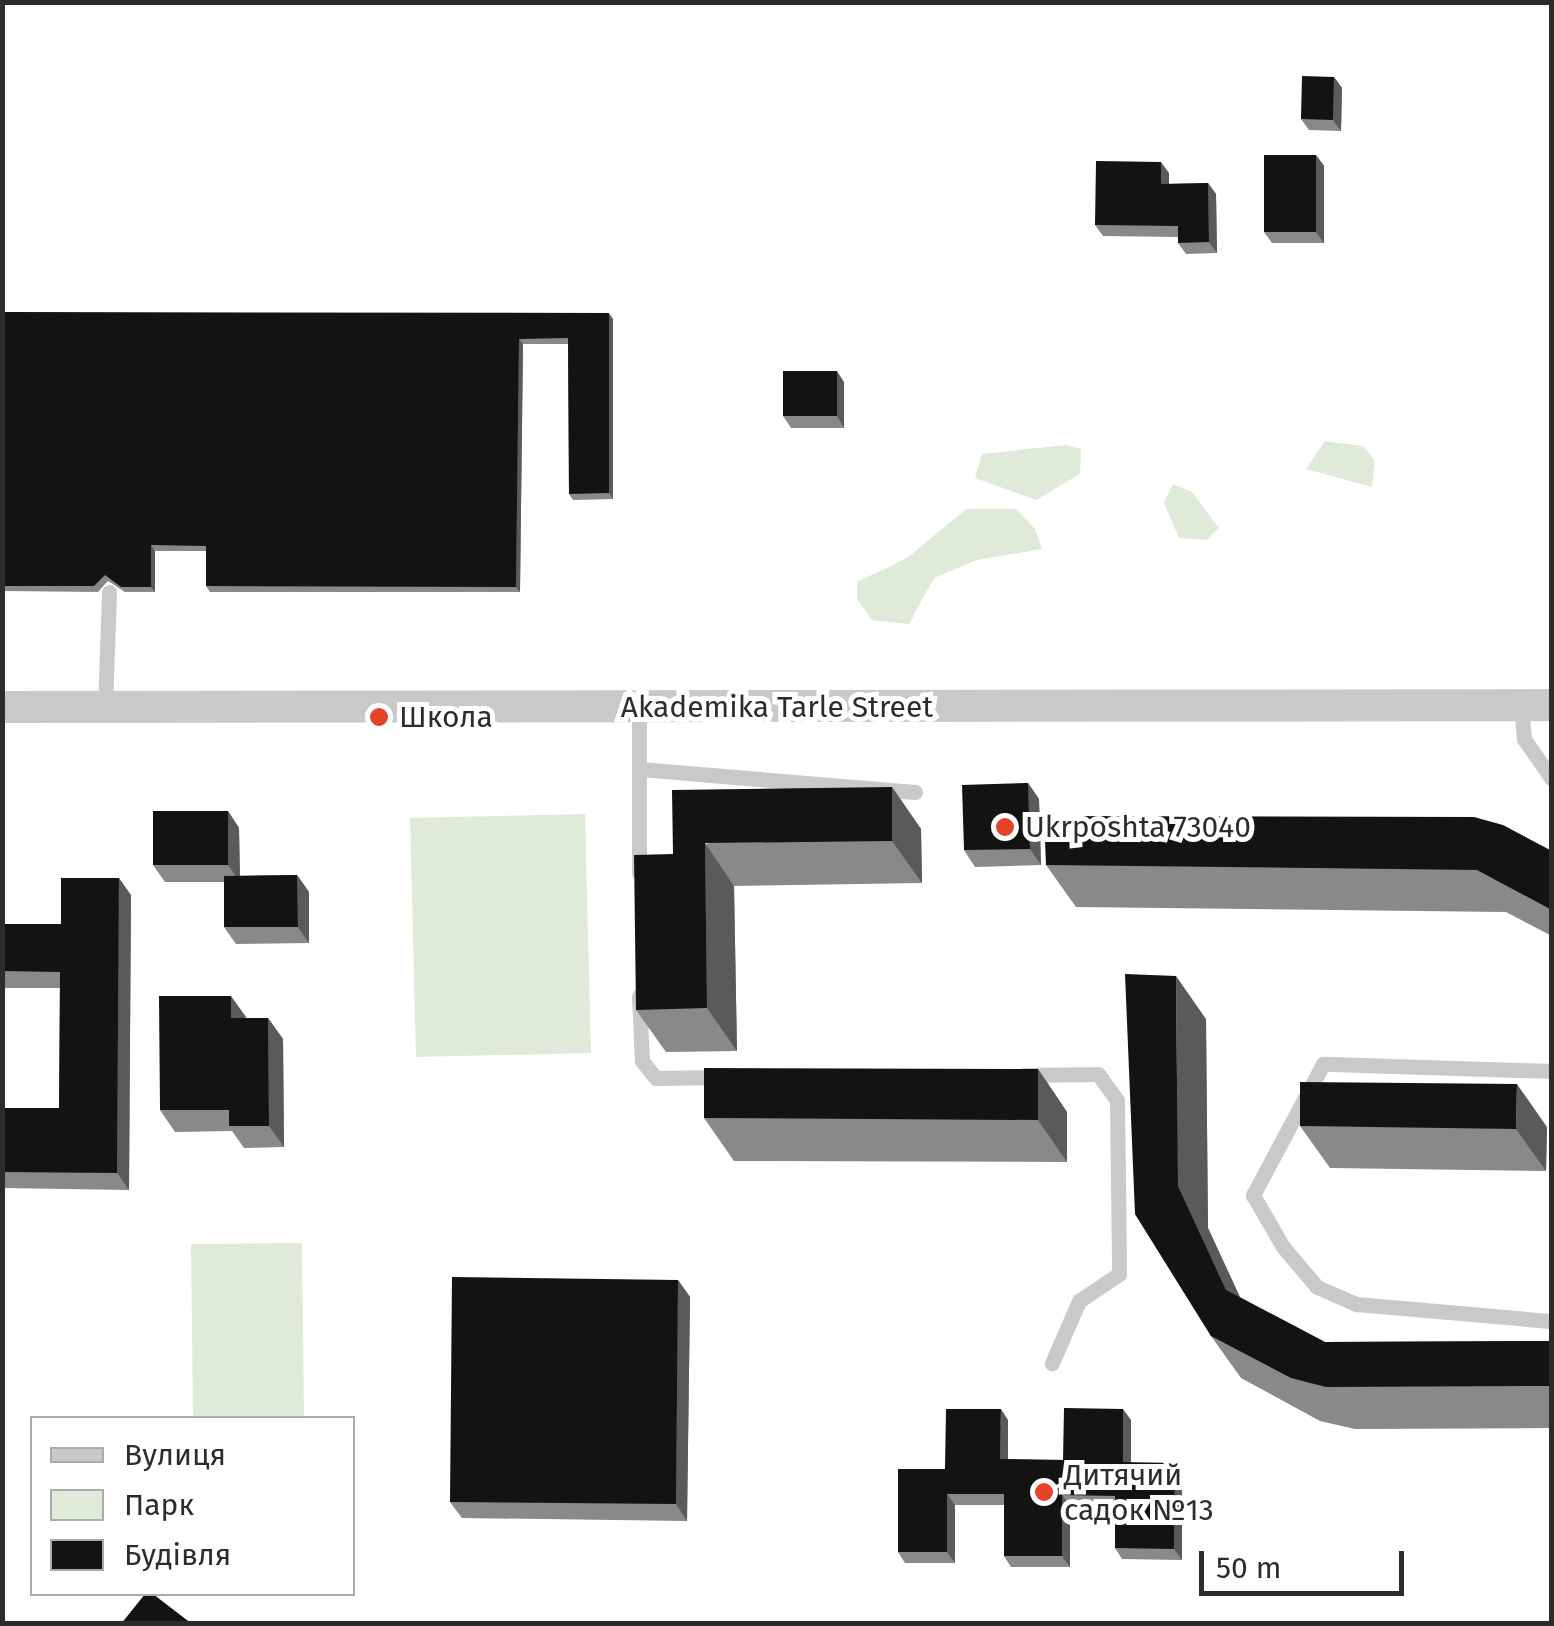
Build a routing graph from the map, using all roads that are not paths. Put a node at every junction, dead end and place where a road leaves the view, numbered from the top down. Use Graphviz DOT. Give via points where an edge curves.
graph roads {
  1 [pos="108,592"];
  2 [pos="1536,705"];
  3 [pos="2,707"];
  4 [pos="639,707"];
  5 [pos="105,708"];
  6 [pos="640,769"];
  7 [pos="1552,779"];
  8 [pos="915,792"];
  9 [pos="638,897"];
  10 [pos="638,969"];
  11 [pos="1552,1072"];
  12 [pos="1003,1075"];
  13 [pos="735,1077"];
  14 [pos="1552,1321"];
  15 [pos="1052,1363"];
  1 -- 5 [label="lane"];
  2 -- 4 [label="street, Akademika Tarle Street"];
  2 -- 7 [label="lane" via="1524,738"];
  3 -- 5 [label="street, Akademika Tarle Street"];
  4 -- 5 [label="street, Akademika Tarle Street"];
  4 -- 6 [label="lane"];
  6 -- 8 [label="lane"];
  6 -- 9 [label="lane"];
  10 -- 13 [label="lane" via="642,1061 656,1078"];
  11 -- 14 [label="lane" via="1322,1064 1253,1195 1282,1247 1318,1287 1356,1304"];
  12 -- 15 [label="lane" via="1098,1074 1117,1100 1119,1274 1080,1301"];
}
